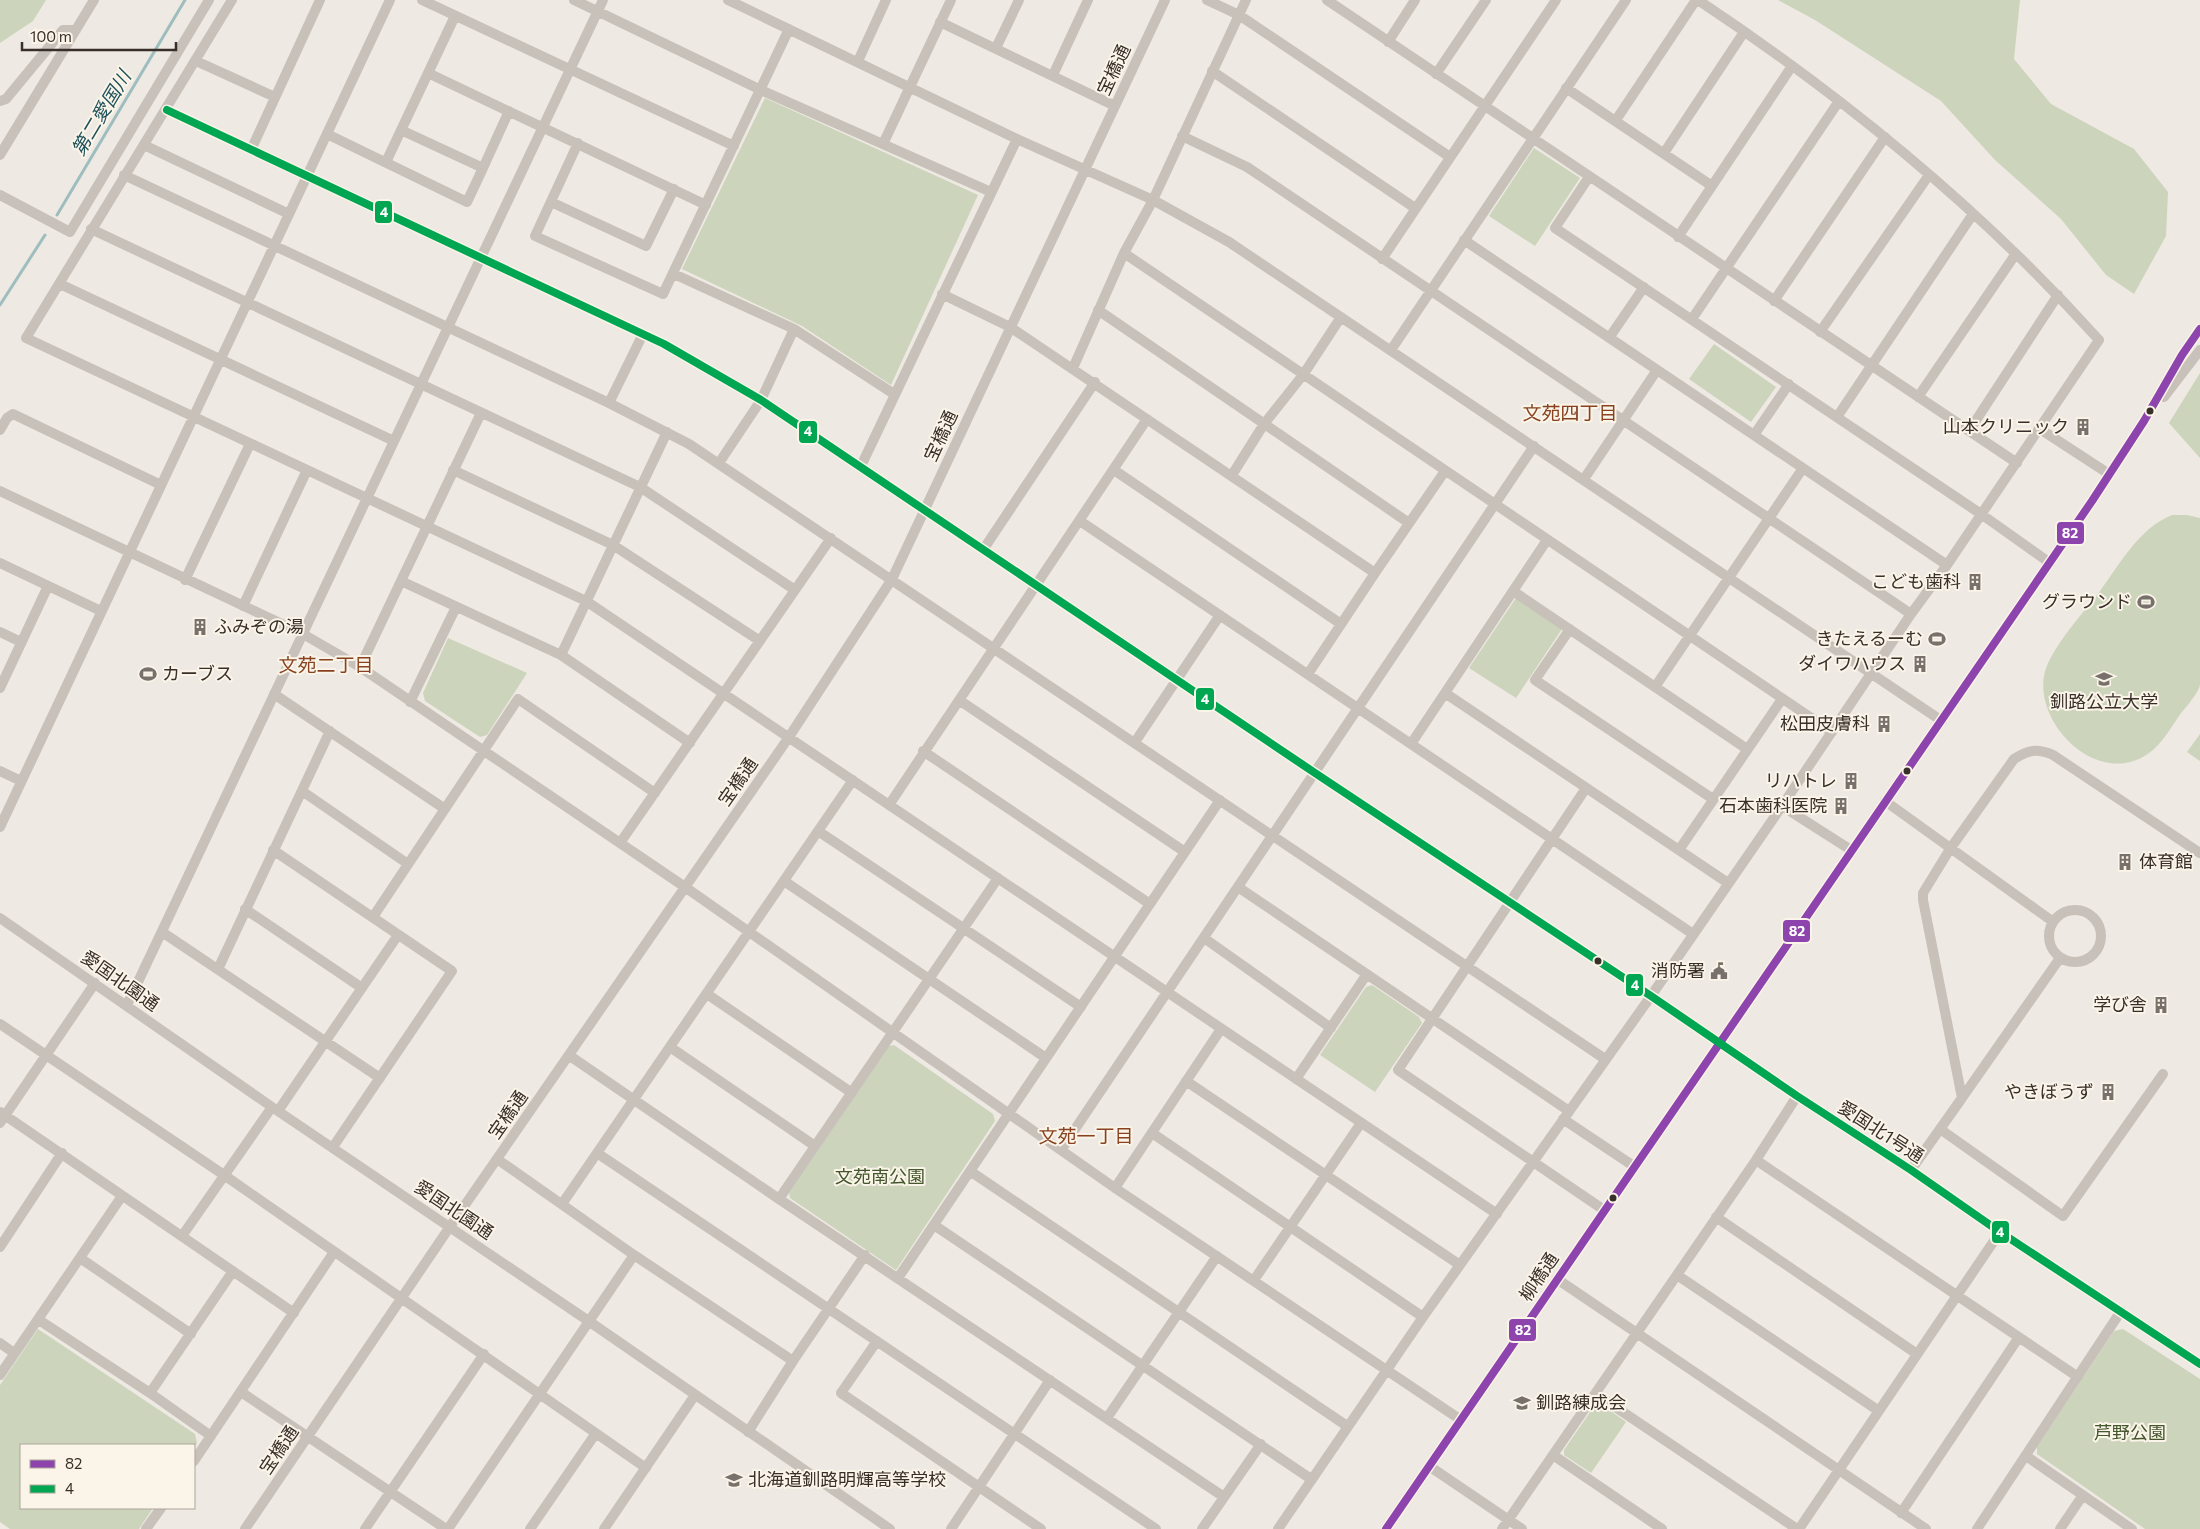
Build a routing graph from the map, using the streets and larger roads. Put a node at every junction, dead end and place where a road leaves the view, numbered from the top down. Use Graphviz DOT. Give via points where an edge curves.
graph roads {
  1 [pos="94,0"];
  2 [pos="209,0"];
  3 [pos="232,0"];
  4 [pos="320,0"];
  5 [pos="390,0"];
  6 [pos="422,0"];
  7 [pos="574,0"];
  8 [pos="603,0"];
  9 [pos="728,0"];
  10 [pos="951,0"];
  11 [pos="1019,0"];
  12 [pos="1088,0"];
  13 [pos="1165,0"];
  14 [pos="1207,0"];
  15 [pos="1246,0"];
  16 [pos="1327,0"];
  17 [pos="1415,0"];
  18 [pos="1486,0"];
  19 [pos="1556,0"];
  20 [pos="1626,0"];
  21 [pos="1697,0"];
  22 [pos="883,1"];
  23 [pos="598,11"];
  24 [pos="1239,15"];
  25 [pos="455,16"];
  26 [pos="940,22"];
  27 [pos="789,29"];
  28 [pos="76,30"];
  29 [pos="1744,32"];
  30 [pos="1388,42"];
  31 [pos="996,48"];
  32 [pos="196,61"];
  33 [pos="858,61"];
  34 [pos="1792,66"];
  35 [pos="570,69"];
  36 [pos="1212,71"];
  37 [pos="428,73"];
  38 [pos="1436,74"];
  39 [pos="1053,75"];
  40 [pos="910,88"];
  41 [pos="1566,88"];
  42 [pos="761,90"];
  43 [pos="275,97"];
  44 [pos="1838,101"];
  45 [pos="0,102"];
  46 [pos="1115,106"];
  47 [pos="1484,106"];
  48 [pos="167,110"];
  49 [pos="509,111"];
  50 [pos="1616,120"];
  51 [pos="543,127"];
  52 [pos="401,130"];
  53 [pos="327,134"];
  54 [pos="1182,136"];
  55 [pos="1885,137"];
  56 [pos="1532,138"];
  57 [pos="1017,139"];
  58 [pos="578,143"];
  59 [pos="883,144"];
  60 [pos="144,145"];
  61 [pos="734,146"];
  62 [pos="251,150"];
  63 [pos="1664,153"];
  64 [pos="0,155"];
  65 [pos="1450,157"];
  66 [pos="386,162"];
  67 [pos="483,168"];
  68 [pos="1086,169"];
  69 [pos="1929,175"];
  70 [pos="124,176"];
  71 [pos="307,176"];
  72 [pos="1589,177"];
  73 [pos="1712,186"];
  74 [pos="674,189"];
  75 [pos="991,192"];
  76 [pos="0,194"];
  77 [pos="1153,200"];
  78 [pos="551,202"];
  79 [pos="706,205"];
  80 [pos="1415,208"];
  81 [pos="289,214"];
  82 [pos="1973,214"];
  83 [pos="91,229"];
  84 [pos="1678,237"];
  85 [pos="1464,240"];
  86 [pos="274,247"];
  87 [pos="1124,253"];
  88 [pos="2015,255"];
  89 [pos="480,258"];
  90 [pos="1382,259"];
  91 [pos="1726,269"];
  92 [pos="674,274"];
  93 [pos="60,284"];
  94 [pos="1644,287"];
  95 [pos="1429,291"];
  96 [pos="942,294"];
  97 [pos="2058,295"];
  98 [pos="1774,301"];
  99 [pos="247,303"];
  100 [pos="1098,310"];
  101 [pos="1341,317"];
  102 [pos="1692,319"];
  103 [pos="1010,327"];
  104 [pos="448,328"];
  105 [pos="794,329"];
  106 [pos="2200,329"];
  107 [pos="1820,332"];
  108 [pos="643,334"];
  109 [pos="1609,338"];
  110 [pos="1390,350"];
  111 [pos="2200,350"];
  112 [pos="220,360"];
  113 [pos="1870,365"];
  114 [pos="1073,368"];
  115 [pos="1657,370"];
  116 [pos="1303,376"];
  117 [pos="1095,382"];
  118 [pos="1789,384"];
  119 [pos="421,385"];
  120 [pos="894,394"];
  121 [pos="1918,397"];
  122 [pos="761,400"];
  123 [pos="609,403"];
  124 [pos="481,412"];
  125 [pos="193,417"];
  126 [pos="1837,417"];
  127 [pos="1147,419"];
  128 [pos="1624,420"];
  129 [pos="2144,421"];
  130 [pos="1264,424"];
  131 [pos="2040,429"];
  132 [pos="0,430"];
  133 [pos="1968,431"];
  134 [pos="667,432"];
  135 [pos="1754,435"];
  136 [pos="394,441"];
  137 [pos="250,444"];
  138 [pos="1534,446"];
  139 [pos="719,463"];
  140 [pos="2017,463"];
  141 [pos="861,466"];
  142 [pos="1803,468"];
  143 [pos="307,470"];
  144 [pos="453,470"];
  145 [pos="1114,470"];
  146 [pos="1445,471"];
  147 [pos="2109,474"];
  148 [pos="1232,475"];
  149 [pos="1584,479"];
  150 [pos="161,485"];
  151 [pos="640,488"];
  152 [pos="0,491"];
  153 [pos="367,498"];
  154 [pos="1495,505"];
  155 [pos="925,510"];
  156 [pos="1981,514"];
  157 [pos="1769,519"];
  158 [pos="1080,521"];
  159 [pos="1409,522"];
  160 [pos="428,526"];
  161 [pos="831,538"];
  162 [pos="1547,540"];
  163 [pos="613,545"];
  164 [pos="983,550"];
  165 [pos="129,554"];
  166 [pos="0,563"];
  167 [pos="2050,563"];
  168 [pos="1947,565"];
  169 [pos="1375,572"];
  170 [pos="1729,577"];
  171 [pos="892,579"];
  172 [pos="185,580"];
  173 [pos="401,580"];
  174 [pos="48,586"];
  175 [pos="1037,586"];
  176 [pos="795,590"];
  177 [pos="1513,591"];
  178 [pos="586,602"];
  179 [pos="243,606"];
  180 [pos="456,607"];
  181 [pos="101,611"];
  182 [pos="1910,614"];
  183 [pos="1220,615"];
  184 [pos="1342,624"];
  185 [pos="1570,628"];
  186 [pos="0,632"];
  187 [pos="303,634"];
  188 [pos="1690,635"];
  189 [pos="760,641"];
  190 [pos="21,642"];
  191 [pos="994,649"];
  192 [pos="561,655"];
  193 [pos="360,667"];
  194 [pos="1871,673"];
  195 [pos="1308,674"];
  196 [pos="1177,679"];
  197 [pos="1655,687"];
  198 [pos="0,688"];
  199 [pos="724,693"];
  200 [pos="1445,693"];
  201 [pos="274,694"];
  202 [pos="1782,699"];
  203 [pos="959,700"];
  204 [pos="410,702"];
  205 [pos="1358,709"];
  206 [pos="1942,721"];
  207 [pos="330,731"];
  208 [pos="1832,732"];
  209 [pos="789,737"];
  210 [pos="1135,742"];
  211 [pos="690,743"];
  212 [pos="1411,744"];
  213 [pos="1747,749"];
  214 [pos="483,751"];
  215 [pos="923,751"];
  216 [pos="0,771"];
  217 [pos="1315,773"];
  218 [pos="852,780"];
  219 [pos="21,781"];
  220 [pos="1586,788"];
  221 [pos="302,791"];
  222 [pos="655,793"];
  223 [pos="1713,799"];
  224 [pos="1220,800"];
  225 [pos="1885,801"];
  226 [pos="888,805"];
  227 [pos="1782,806"];
  228 [pos="445,809"];
  229 [pos="0,827"];
  230 [pos="818,830"];
  231 [pos="1273,835"];
  232 [pos="1551,840"];
  233 [pos="620,843"];
  234 [pos="1950,849"];
  235 [pos="273,850"];
  236 [pos="1679,850"];
  237 [pos="1852,850"];
  238 [pos="1186,852"];
  239 [pos="2200,853"];
  240 [pos="408,864"];
  241 [pos="998,878"];
  242 [pos="784,881"];
  243 [pos="1728,883"];
  244 [pos="685,887"];
  245 [pos="1238,887"];
  246 [pos="1509,902"];
  247 [pos="1150,904"];
  248 [pos="246,909"];
  249 [pos="373,917"];
  250 [pos="0,918"];
  251 [pos="2052,922"];
  252 [pos="963,929"];
  253 [pos="162,932"];
  254 [pos="750,932"];
  255 [pos="1693,934"];
  256 [pos="398,935"];
  257 [pos="1204,938"];
  258 [pos="1115,956"];
  259 [pos="2060,958"];
  260 [pos="1467,967"];
  261 [pos="218,969"];
  262 [pos="1367,974"];
  263 [pos="928,979"];
  264 [pos="95,983"];
  265 [pos="362,988"];
  266 [pos="1167,992"];
  267 [pos="707,994"];
  268 [pos="1651,996"];
  269 [pos="128,1005"];
  270 [pos="1081,1007"];
  271 [pos="1432,1018"];
  272 [pos="0,1024"];
  273 [pos="1331,1028"];
  274 [pos="1221,1029"];
  275 [pos="892,1032"];
  276 [pos="326,1042"];
  277 [pos="1719,1043"];
  278 [pos="670,1047"];
  279 [pos="46,1055"];
  280 [pos="570,1056"];
  281 [pos="1046,1058"];
  282 [pos="1605,1059"];
  283 [pos="2163,1074"];
  284 [pos="380,1078"];
  285 [pos="1296,1079"];
  286 [pos="1186,1081"];
  287 [pos="852,1093"];
  288 [pos="1797,1096"];
  289 [pos="1962,1098"];
  290 [pos="634,1100"];
  291 [pos="275,1109"];
  292 [pos="1008,1114"];
  293 [pos="1566,1115"];
  294 [pos="2,1116"];
  295 [pos="1362,1123"];
  296 [pos="1940,1129"];
  297 [pos="1152,1133"];
  298 [pos="815,1146"];
  299 [pos="333,1148"];
  300 [pos="1061,1150"];
  301 [pos="62,1153"];
  302 [pos="597,1153"];
  303 [pos="497,1159"];
  304 [pos="1756,1160"];
  305 [pos="1532,1163"];
  306 [pos="1635,1166"];
  307 [pos="1911,1170"];
  308 [pos="970,1171"];
  309 [pos="1326,1174"];
  310 [pos="224,1175"];
  311 [pos="1115,1188"];
  312 [pos="122,1196"];
  313 [pos="779,1199"];
  314 [pos="562,1204"];
  315 [pos="1604,1210"];
  316 [pos="1497,1214"];
  317 [pos="1716,1217"];
  318 [pos="934,1225"];
  319 [pos="1291,1226"];
  320 [pos="449,1228"];
  321 [pos="2000,1232"];
  322 [pos="182,1236"];
  323 [pos="0,1248"];
  324 [pos="334,1252"];
  325 [pos="634,1255"];
  326 [pos="865,1255"];
  327 [pos="1217,1256"];
  328 [pos="80,1258"];
  329 [pos="1460,1265"];
  330 [pos="233,1271"];
  331 [pos="1677,1275"];
  332 [pos="898,1278"];
  333 [pos="1557,1279"];
  334 [pos="1254,1280"];
  335 [pos="1956,1296"];
  336 [pos="401,1299"];
  337 [pos="829,1308"];
  338 [pos="2121,1310"];
  339 [pos="1178,1311"];
  340 [pos="294,1313"];
  341 [pos="1423,1317"];
  342 [pos="38,1320"];
  343 [pos="590,1322"];
  344 [pos="191,1334"];
  345 [pos="1636,1334"];
  346 [pos="2019,1337"];
  347 [pos="877,1342"];
  348 [pos="0,1343"];
  349 [pos="14,1353"];
  350 [pos="484,1354"];
  351 [pos="1917,1354"];
  352 [pos="793,1360"];
  353 [pos="2199,1360"];
  354 [pos="1142,1365"];
  355 [pos="1387,1370"];
  356 [pos="0,1375"];
  357 [pos="2078,1377"];
  358 [pos="1050,1380"];
  359 [pos="241,1392"];
  360 [pos="150,1393"];
  361 [pos="1596,1394"];
  362 [pos="541,1395"];
  363 [pos="695,1396"];
  364 [pos="1879,1411"];
  365 [pos="1106,1418"];
  366 [pos="1461,1420"];
  367 [pos="1348,1426"];
  368 [pos="748,1432"];
  369 [pos="596,1433"];
  370 [pos="1015,1435"];
  371 [pos="211,1436"];
  372 [pos="308,1436"];
  373 [pos="1261,1444"];
  374 [pos="1553,1455"];
  375 [pos="2026,1456"];
  376 [pos="195,1460"];
  377 [pos="1429,1466"];
  378 [pos="646,1468"];
  379 [pos="1840,1470"];
  380 [pos="1312,1479"];
  381 [pos="979,1487"];
  382 [pos="390,1492"];
  383 [pos="2083,1495"];
  384 [pos="1224,1497"];
  385 [pos="160,1509"];
  386 [pos="1901,1513"];
  387 [pos="1509,1520"];
  388 [pos="146,1529"];
  389 [pos="245,1529"];
  390 [pos="364,1529"];
  391 [pos="447,1529"];
  392 [pos="530,1529"];
  393 [pos="604,1529"];
  394 [pos="890,1529"];
  395 [pos="951,1529"];
  396 [pos="1041,1529"];
  397 [pos="1156,1529"];
  398 [pos="1202,1529"];
  399 [pos="1278,1529"];
  400 [pos="1386,1529"];
  401 [pos="1502,1529"];
  402 [pos="1522,1529"];
  403 [pos="1662,1529"];
  404 [pos="1798,1529"];
  405 [pos="1926,1529"];
  406 [pos="1977,1529"];
  407 [pos="2060,1529"];
  408 [pos="2132,1529"];
  1 -- 28 [label="street"];
  2 -- 76 [label="street" via="70,232"];
  3 -- 32 [label="street"];
  4 -- 43 [label="street"];
  5 -- 53 [label="street"];
  6 -- 25 [label="street"];
  7 -- 23 [label="street"];
  8 -- 23 [label="street"];
  9 -- 27 [label="street"];
  10 -- 26 [label="street"];
  11 -- 31 [label="street"];
  12 -- 39 [label="street"];
  13 -- 46 [label="street, 宝橋通"];
  14 -- 24 [label="street"];
  15 -- 24 [label="street"];
  16 -- 30 [label="street"];
  17 -- 30 [label="street"];
  18 -- 38 [label="street"];
  19 -- 47 [label="street"];
  20 -- 41 [label="street"];
  21 -- 29 [label="street"];
  21 -- 50 [label="street"];
  22 -- 33 [label="street"];
  23 -- 35 [label="street"];
  23 -- 42 [label="street"];
  24 -- 36 [label="street"];
  24 -- 65 [label="street"];
  25 -- 35 [label="street"];
  25 -- 37 [label="street"];
  26 -- 31 [label="street"];
  26 -- 40 [label="street"];
  27 -- 33 [label="street"];
  27 -- 42 [label="street"];
  28 -- 45 [label="street" via="62,30 6,99"];
  28 -- 64 [label="street"];
  29 -- 34 [label="street"];
  29 -- 63 [label="street"];
  30 -- 38 [label="street"];
  31 -- 39 [label="street"];
  32 -- 43 [label="street"];
  32 -- 48 [label="street"];
  33 -- 40 [label="street"];
  34 -- 44 [label="street"];
  34 -- 73 [label="street"];
  35 -- 51 [label="street"];
  35 -- 61 [label="street"];
  36 -- 54 [label="street"];
  36 -- 80 [label="street"];
  37 -- 49 [label="street"];
  37 -- 52 [label="street"];
  38 -- 47 [label="street"];
  39 -- 46 [label="street"];
  40 -- 57 [label="street"];
  40 -- 59 [label="street"];
  41 -- 50 [label="street"];
  41 -- 56 [label="street"];
  42 -- 59 [label="street"];
  42 -- 61 [label="street"];
  43 -- 62 [label="street"];
  44 -- 55 [label="street"];
  44 -- 91 [label="street"];
  46 -- 68 [label="street, 宝橋通"];
  47 -- 56 [label="street"];
  47 -- 65 [label="street"];
  48 -- 60 [label="street"];
  48 -- 62 [label="street, 愛国北1号通"];
  49 -- 51 [label="street"];
  49 -- 67 [label="street"];
  50 -- 63 [label="street"];
  51 -- 58 [label="street"];
  51 -- 89 [label="street"];
  52 -- 66 [label="street"];
  52 -- 67 [label="street"];
  53 -- 66 [label="street"];
  53 -- 71 [label="street"];
  54 -- 77 [label="street"];
  54 -- 90 [label="street" via="1247,167"];
  55 -- 69 [label="street"];
  55 -- 98 [label="street"];
  56 -- 72 [label="street"];
  56 -- 85 [label="street"];
  57 -- 68 [label="street"];
  57 -- 75 [label="street"];
  58 -- 74 [label="street"];
  58 -- 78 [label="street"];
  59 -- 75 [label="street"];
  60 -- 70 [label="street"];
  60 -- 81 [label="street"];
  61 -- 79 [label="street"];
  62 -- 71 [label="street, 愛国北1号通"];
  63 -- 73 [label="street"];
  65 -- 80 [label="street"];
  66 -- 67 [label="street" via="467,202"];
  68 -- 77 [label="street"];
  68 -- 103 [label="street, 宝橋通"];
  69 -- 82 [label="street"];
  69 -- 107 [label="street"];
  70 -- 83 [label="street"];
  70 -- 86 [label="street"];
  71 -- 81 [label="street"];
  71 -- 89 [label="street, 愛国北1号通"];
  72 -- 84 [label="street"];
  72 -- 94 [label="street" via="1555,228"];
  73 -- 84 [label="street"];
  74 -- 78 [label="street" via="646,246"];
  74 -- 79 [label="street"];
  75 -- 96 [label="street"];
  77 -- 87 [label="street"];
  77 -- 101 [label="street" via="1229,242"];
  78 -- 92 [label="street" via="535,236 663,294"];
  79 -- 92 [label="street"];
  80 -- 90 [label="street"];
  81 -- 86 [label="street"];
  82 -- 88 [label="street"];
  82 -- 113 [label="street"];
  83 -- 93 [label="street"];
  83 -- 99 [label="street"];
  84 -- 91 [label="street"];
  85 -- 95 [label="street"];
  85 -- 109 [label="street"];
  86 -- 99 [label="street"];
  86 -- 104 [label="street"];
  87 -- 100 [label="street"];
  87 -- 116 [label="street"];
  88 -- 97 [label="street"];
  88 -- 121 [label="street"];
  89 -- 104 [label="street"];
  89 -- 108 [label="street, 愛国北1号通"];
  90 -- 95 [label="street"];
  91 -- 98 [label="street"];
  91 -- 102 [label="street"];
  92 -- 105 [label="street"];
  93 -- 112 [label="street"];
  93 -- 125 [label="street" via="26,338"];
  94 -- 102 [label="street"];
  94 -- 109 [label="street"];
  95 -- 110 [label="street"];
  95 -- 128 [label="street"];
  96 -- 103 [label="street"];
  96 -- 120 [label="street"];
  97 -- 131 [label="street" via="2099,340"];
  97 -- 133 [label="street"];
  98 -- 107 [label="street"];
  99 -- 112 [label="street"];
  99 -- 119 [label="street"];
  100 -- 114 [label="street"];
  100 -- 130 [label="street"];
  101 -- 110 [label="street"];
  101 -- 116 [label="street"];
  102 -- 118 [label="street"];
  103 -- 114 [label="street"];
  103 -- 155 [label="street, 宝橋通"];
  104 -- 119 [label="street"];
  104 -- 123 [label="street"];
  105 -- 120 [label="street"];
  105 -- 122 [label="street"];
  106 -- 129 [label="street"];
  107 -- 113 [label="street"];
  108 -- 122 [label="street, 愛国北1号通"];
  108 -- 123 [label="street"];
  109 -- 115 [label="street"];
  110 -- 138 [label="street"];
  111 -- 129 [label="street"];
  112 -- 125 [label="street"];
  112 -- 136 [label="street"];
  113 -- 121 [label="street"];
  113 -- 126 [label="street"];
  114 -- 117 [label="street"];
  115 -- 128 [label="street"];
  115 -- 135 [label="street"];
  116 -- 130 [label="street"];
  116 -- 146 [label="street"];
  117 -- 127 [label="street"];
  117 -- 164 [label="street"];
  118 -- 126 [label="street"];
  118 -- 135 [label="street"];
  119 -- 124 [label="street"];
  119 -- 136 [label="street"];
  120 -- 141 [label="street"];
  121 -- 133 [label="street"];
  122 -- 139 [label="street"];
  122 -- 141 [label="street, 愛国北1号通"];
  123 -- 134 [label="street"];
  124 -- 144 [label="street"];
  124 -- 151 [label="street"];
  125 -- 137 [label="street"];
  125 -- 150 [label="street"];
  126 -- 156 [label="street"];
  127 -- 145 [label="street"];
  127 -- 148 [label="street"];
  128 -- 149 [label="street"];
  128 -- 157 [label="street"];
  129 -- 147 [label="street, 柳橋通"];
  130 -- 148 [label="street"];
  130 -- 159 [label="street"];
  131 -- 140 [label="street"];
  131 -- 147 [label="street"];
  132 -- 150 [label="street" via="13,414"];
  133 -- 140 [label="street"];
  134 -- 139 [label="street"];
  134 -- 151 [label="street"];
  135 -- 142 [label="street"];
  136 -- 153 [label="street"];
  137 -- 143 [label="street"];
  137 -- 172 [label="street"];
  138 -- 149 [label="street"];
  138 -- 154 [label="street"];
  139 -- 161 [label="street"];
  140 -- 156 [label="street"];
  141 -- 155 [label="street, 愛国北1号通"];
  142 -- 157 [label="street"];
  142 -- 168 [label="street"];
  143 -- 153 [label="street"];
  143 -- 179 [label="street"];
  144 -- 160 [label="street"];
  144 -- 163 [label="street"];
  145 -- 158 [label="street"];
  145 -- 184 [label="street"];
  146 -- 154 [label="street"];
  146 -- 159 [label="street"];
  147 -- 167 [label="street, 柳橋通"];
  148 -- 169 [label="street"];
  149 -- 170 [label="street"];
  150 -- 165 [label="street"];
  151 -- 163 [label="street"];
  151 -- 176 [label="street"];
  152 -- 165 [label="street"];
  153 -- 160 [label="street"];
  153 -- 187 [label="street"];
  154 -- 162 [label="street"];
  154 -- 205 [label="street"];
  155 -- 164 [label="street, 愛国北1号通"];
  155 -- 171 [label="street, 宝橋通"];
  156 -- 167 [label="street"];
  156 -- 168 [label="street"];
  157 -- 170 [label="street"];
  157 -- 182 [label="street"];
  158 -- 175 [label="street"];
  158 -- 183 [label="street"];
  159 -- 169 [label="street"];
  160 -- 173 [label="street"];
  160 -- 178 [label="street"];
  161 -- 171 [label="street"];
  161 -- 176 [label="street"];
  162 -- 177 [label="street"];
  162 -- 188 [label="street"];
  163 -- 178 [label="street"];
  163 -- 189 [label="street"];
  164 -- 175 [label="street, 愛国北1号通"];
  165 -- 172 [label="street"];
  165 -- 181 [label="street"];
  166 -- 174 [label="street"];
  167 -- 206 [label="street, 柳橋通"];
  168 -- 182 [label="street"];
  169 -- 184 [label="street"];
  170 -- 188 [label="street"];
  170 -- 194 [label="street"];
  171 -- 191 [label="street"];
  171 -- 209 [label="street, 宝橋通"];
  172 -- 179 [label="street"];
  173 -- 180 [label="street"];
  173 -- 193 [label="street"];
  174 -- 181 [label="street"];
  174 -- 190 [label="street"];
  175 -- 191 [label="street"];
  175 -- 196 [label="street, 愛国北1号通"];
  176 -- 189 [label="street"];
  177 -- 185 [label="street"];
  177 -- 200 [label="street"];
  178 -- 192 [label="street"];
  178 -- 199 [label="street"];
  179 -- 187 [label="street"];
  180 -- 192 [label="street"];
  180 -- 204 [label="street"];
  181 -- 219 [label="street"];
  182 -- 194 [label="street"];
  183 -- 195 [label="street"];
  183 -- 196 [label="street"];
  184 -- 195 [label="street"];
  185 -- 197 [label="street"];
  185 -- 223 [label="street" via="1535,680"];
  186 -- 190 [label="street"];
  187 -- 193 [label="street"];
  187 -- 201 [label="street"];
  188 -- 197 [label="street"];
  188 -- 202 [label="street"];
  189 -- 199 [label="street"];
  190 -- 198 [label="street"];
  191 -- 203 [label="street"];
  191 -- 210 [label="street"];
  192 -- 211 [label="street"];
  193 -- 204 [label="street"];
  194 -- 206 [label="street"];
  194 -- 208 [label="street"];
  195 -- 205 [label="street"];
  196 -- 210 [label="street"];
  196 -- 217 [label="street, 愛国北1号通"];
  197 -- 213 [label="street"];
  199 -- 209 [label="street"];
  199 -- 211 [label="street"];
  200 -- 212 [label="street"];
  200 -- 220 [label="street"];
  201 -- 207 [label="street"];
  201 -- 253 [label="street"];
  202 -- 208 [label="street"];
  202 -- 213 [label="street"];
  203 -- 215 [label="street"];
  203 -- 238 [label="street"];
  204 -- 214 [label="street"];
  205 -- 212 [label="street"];
  205 -- 217 [label="street"];
  206 -- 225 [label="street, 柳橋通"];
  207 -- 221 [label="street"];
  207 -- 228 [label="street"];
  208 -- 227 [label="street"];
  209 -- 218 [label="street"];
  209 -- 244 [label="street, 宝橋通"];
  210 -- 224 [label="street"];
  211 -- 222 [label="street"];
  212 -- 232 [label="street"];
  213 -- 223 [label="street"];
  214 -- 222 [label="street" via="518,699"];
  214 -- 228 [label="street"];
  214 -- 233 [label="street"];
  215 -- 226 [label="street"];
  215 -- 247 [label="street"];
  216 -- 219 [label="street"];
  217 -- 231 [label="street"];
  217 -- 246 [label="street, 愛国北1号通"];
  218 -- 226 [label="street"];
  218 -- 230 [label="street"];
  219 -- 229 [label="street"];
  220 -- 232 [label="street"];
  220 -- 236 [label="street"];
  221 -- 235 [label="street"];
  221 -- 240 [label="street"];
  222 -- 233 [label="street"];
  223 -- 236 [label="street"];
  224 -- 231 [label="street"];
  224 -- 238 [label="street"];
  225 -- 234 [label="street"];
  225 -- 237 [label="street, 柳橋通"];
  226 -- 241 [label="street"];
  227 -- 237 [label="street"];
  227 -- 243 [label="street"];
  228 -- 240 [label="street"];
  230 -- 242 [label="street"];
  230 -- 252 [label="street"];
  231 -- 245 [label="street"];
  231 -- 260 [label="street"];
  232 -- 246 [label="street"];
  232 -- 255 [label="street"];
  233 -- 244 [label="street"];
  234 -- 239 [label="street" via="2014,759 2036,750 2052,755"];
  234 -- 251 [label="street"];
  234 -- 289 [label="street" via="1922,900"];
  235 -- 248 [label="street"];
  235 -- 249 [label="street"];
  236 -- 243 [label="street"];
  237 -- 277 [label="street, 柳橋通"];
  238 -- 247 [label="street"];
  240 -- 249 [label="street"];
  241 -- 252 [label="street"];
  241 -- 258 [label="street"];
  242 -- 254 [label="street"];
  242 -- 263 [label="street"];
  243 -- 255 [label="street"];
  244 -- 254 [label="street"];
  244 -- 280 [label="street, 宝橋通"];
  245 -- 257 [label="street"];
  245 -- 262 [label="street"];
  246 -- 260 [label="street"];
  246 -- 268 [label="street, 愛国北1号通"];
  247 -- 258 [label="street"];
  248 -- 261 [label="street"];
  248 -- 265 [label="street"];
  249 -- 256 [label="street"];
  250 -- 264 [label="street, 愛国北園通"];
  251 -- 259 [label="street" via="2048,941"];
  251 -- 259 [label="street" via="2061,913 2082,910 2092,916 2101,933 2099,946 2091,957 2080,962"];
  252 -- 263 [label="street"];
  252 -- 270 [label="street"];
  253 -- 261 [label="street"];
  253 -- 269 [label="street"];
  254 -- 267 [label="street"];
  254 -- 275 [label="street"];
  255 -- 268 [label="street"];
  256 -- 265 [label="street"];
  256 -- 284 [label="street" via="452,971"];
  257 -- 266 [label="street"];
  257 -- 273 [label="street"];
  258 -- 266 [label="street"];
  258 -- 270 [label="street"];
  259 -- 289 [label="street"];
  260 -- 271 [label="street"];
  260 -- 282 [label="street"];
  261 -- 276 [label="street"];
  262 -- 271 [label="street"];
  262 -- 273 [label="street"];
  263 -- 275 [label="street"];
  263 -- 281 [label="street"];
  264 -- 269 [label="street, 愛国北園通"];
  264 -- 279 [label="street"];
  265 -- 276 [label="street"];
  266 -- 274 [label="street"];
  266 -- 300 [label="street"];
  267 -- 278 [label="street"];
  267 -- 287 [label="street"];
  268 -- 277 [label="street, 愛国北1号通"];
  268 -- 282 [label="street"];
  269 -- 291 [label="street, 愛国北園通"];
  270 -- 281 [label="street"];
  271 -- 293 [label="street"];
  271 -- 305 [label="street" via="1398,1070"];
  272 -- 279 [label="street"];
  273 -- 285 [label="street"];
  274 -- 285 [label="street"];
  274 -- 286 [label="street"];
  275 -- 287 [label="street"];
  275 -- 292 [label="street"];
  276 -- 284 [label="street"];
  276 -- 291 [label="street"];
  277 -- 288 [label="street, 愛国北1号通"];
  277 -- 306 [label="street, 柳橋通"];
  278 -- 290 [label="street"];
  278 -- 298 [label="street"];
  279 -- 294 [label="street"];
  279 -- 310 [label="street"];
  280 -- 290 [label="street"];
  280 -- 303 [label="street, 宝橋通"];
  281 -- 292 [label="street"];
  282 -- 293 [label="street"];
  283 -- 296 [label="street" via="2063,1216"];
  284 -- 299 [label="street"];
  285 -- 295 [label="street"];
  286 -- 297 [label="street"];
  286 -- 309 [label="street"];
  287 -- 298 [label="street"];
  288 -- 304 [label="street"];
  288 -- 307 [label="street, 愛国北1号通"];
  289 -- 296 [label="street"];
  290 -- 302 [label="street"];
  290 -- 313 [label="street"];
  291 -- 299 [label="street, 愛国北園通"];
  291 -- 310 [label="street"];
  292 -- 300 [label="street"];
  292 -- 308 [label="street"];
  293 -- 305 [label="street"];
  293 -- 306 [label="street"];
  294 -- 301 [label="street"];
  295 -- 309 [label="street"];
  295 -- 316 [label="street"];
  296 -- 307 [label="street"];
  297 -- 311 [label="street"];
  297 -- 319 [label="street"];
  298 -- 313 [label="street"];
  299 -- 320 [label="street, 愛国北園通"];
  300 -- 311 [label="street"];
  301 -- 312 [label="street"];
  301 -- 323 [label="street"];
  302 -- 314 [label="street"];
  302 -- 337 [label="street"];
  303 -- 314 [label="street"];
  303 -- 320 [label="street, 宝橋通"];
  304 -- 317 [label="street"];
  304 -- 335 [label="street"];
  305 -- 315 [label="street"];
  305 -- 316 [label="street"];
  306 -- 315 [label="street, 柳橋通"];
  307 -- 321 [label="street, 愛国北1号通"];
  308 -- 318 [label="street"];
  308 -- 339 [label="street"];
  309 -- 319 [label="street"];
  309 -- 329 [label="street"];
  310 -- 322 [label="street"];
  310 -- 324 [label="street"];
  311 -- 327 [label="street"];
  312 -- 322 [label="street"];
  312 -- 328 [label="street"];
  313 -- 326 [label="street"];
  314 -- 325 [label="street"];
  315 -- 333 [label="street, 柳橋通"];
  316 -- 329 [label="street"];
  317 -- 331 [label="street"];
  317 -- 351 [label="street"];
  318 -- 332 [label="street"];
  318 -- 354 [label="street"];
  319 -- 334 [label="street"];
  319 -- 341 [label="street"];
  320 -- 336 [label="street, 宝橋通"];
  320 -- 343 [label="street, 愛国北園通"];
  321 -- 335 [label="street"];
  321 -- 338 [label="street, 愛国北1号通"];
  322 -- 330 [label="street"];
  324 -- 336 [label="street"];
  324 -- 340 [label="street"];
  325 -- 343 [label="street"];
  325 -- 352 [label="street"];
  326 -- 332 [label="street"];
  326 -- 337 [label="street"];
  327 -- 334 [label="street"];
  327 -- 339 [label="street"];
  328 -- 342 [label="street"];
  328 -- 344 [label="street"];
  329 -- 341 [label="street"];
  330 -- 340 [label="street"];
  330 -- 344 [label="street"];
  331 -- 345 [label="street"];
  331 -- 364 [label="street"];
  332 -- 358 [label="street"];
  333 -- 345 [label="street"];
  333 -- 366 [label="street, 柳橋通"];
  334 -- 355 [label="street"];
  335 -- 346 [label="street"];
  335 -- 351 [label="street"];
  336 -- 350 [label="street"];
  336 -- 372 [label="street, 宝橋通"];
  337 -- 347 [label="street"];
  337 -- 352 [label="street"];
  338 -- 353 [label="street, 愛国北1号通"];
  338 -- 357 [label="street"];
  339 -- 354 [label="street"];
  339 -- 367 [label="street"];
  340 -- 359 [label="street"];
  341 -- 355 [label="street"];
  342 -- 349 [label="street"];
  342 -- 360 [label="street"];
  343 -- 362 [label="street"];
  343 -- 363 [label="street, 愛国北園通"];
  344 -- 360 [label="street"];
  345 -- 361 [label="street"];
  345 -- 379 [label="street"];
  346 -- 357 [label="street"];
  346 -- 386 [label="street"];
  347 -- 370 [label="street"];
  347 -- 381 [label="street" via="841,1393"];
  348 -- 349 [label="street"];
  349 -- 356 [label="street"];
  350 -- 362 [label="street"];
  350 -- 382 [label="street"];
  351 -- 364 [label="street"];
  352 -- 368 [label="street"];
  354 -- 365 [label="street"];
  354 -- 373 [label="street"];
  355 -- 366 [label="street"];
  355 -- 367 [label="street"];
  357 -- 375 [label="street"];
  358 -- 365 [label="street"];
  358 -- 370 [label="street"];
  359 -- 371 [label="street"];
  359 -- 372 [label="street"];
  360 -- 371 [label="street"];
  361 -- 374 [label="street"];
  361 -- 404 [label="street"];
  362 -- 369 [label="street"];
  362 -- 391 [label="street"];
  363 -- 368 [label="street, 愛国北園通"];
  363 -- 378 [label="street"];
  364 -- 379 [label="street"];
  365 -- 384 [label="street"];
  366 -- 377 [label="street, 柳橋通"];
  367 -- 380 [label="street"];
  368 -- 394 [label="street, 愛国北園通"];
  369 -- 378 [label="street"];
  369 -- 392 [label="street"];
  370 -- 381 [label="street"];
  370 -- 397 [label="street"];
  371 -- 376 [label="street"];
  372 -- 382 [label="street"];
  372 -- 389 [label="street, 宝橋通"];
  373 -- 380 [label="street"];
  373 -- 384 [label="street"];
  374 -- 387 [label="street"];
  374 -- 403 [label="street"];
  375 -- 383 [label="street"];
  375 -- 406 [label="street"];
  377 -- 387 [label="street"];
  377 -- 400 [label="street, 柳橋通"];
  378 -- 393 [label="street"];
  379 -- 386 [label="street"];
  379 -- 404 [label="street"];
  380 -- 399 [label="street"];
  381 -- 395 [label="street"];
  381 -- 396 [label="street"];
  382 -- 390 [label="street"];
  382 -- 391 [label="street"];
  383 -- 407 [label="street"];
  383 -- 408 [label="street"];
  384 -- 398 [label="street"];
  385 -- 388 [label="street"];
  386 -- 405 [label="street"];
  387 -- 401 [label="street"];
  387 -- 402 [label="street"];
}
